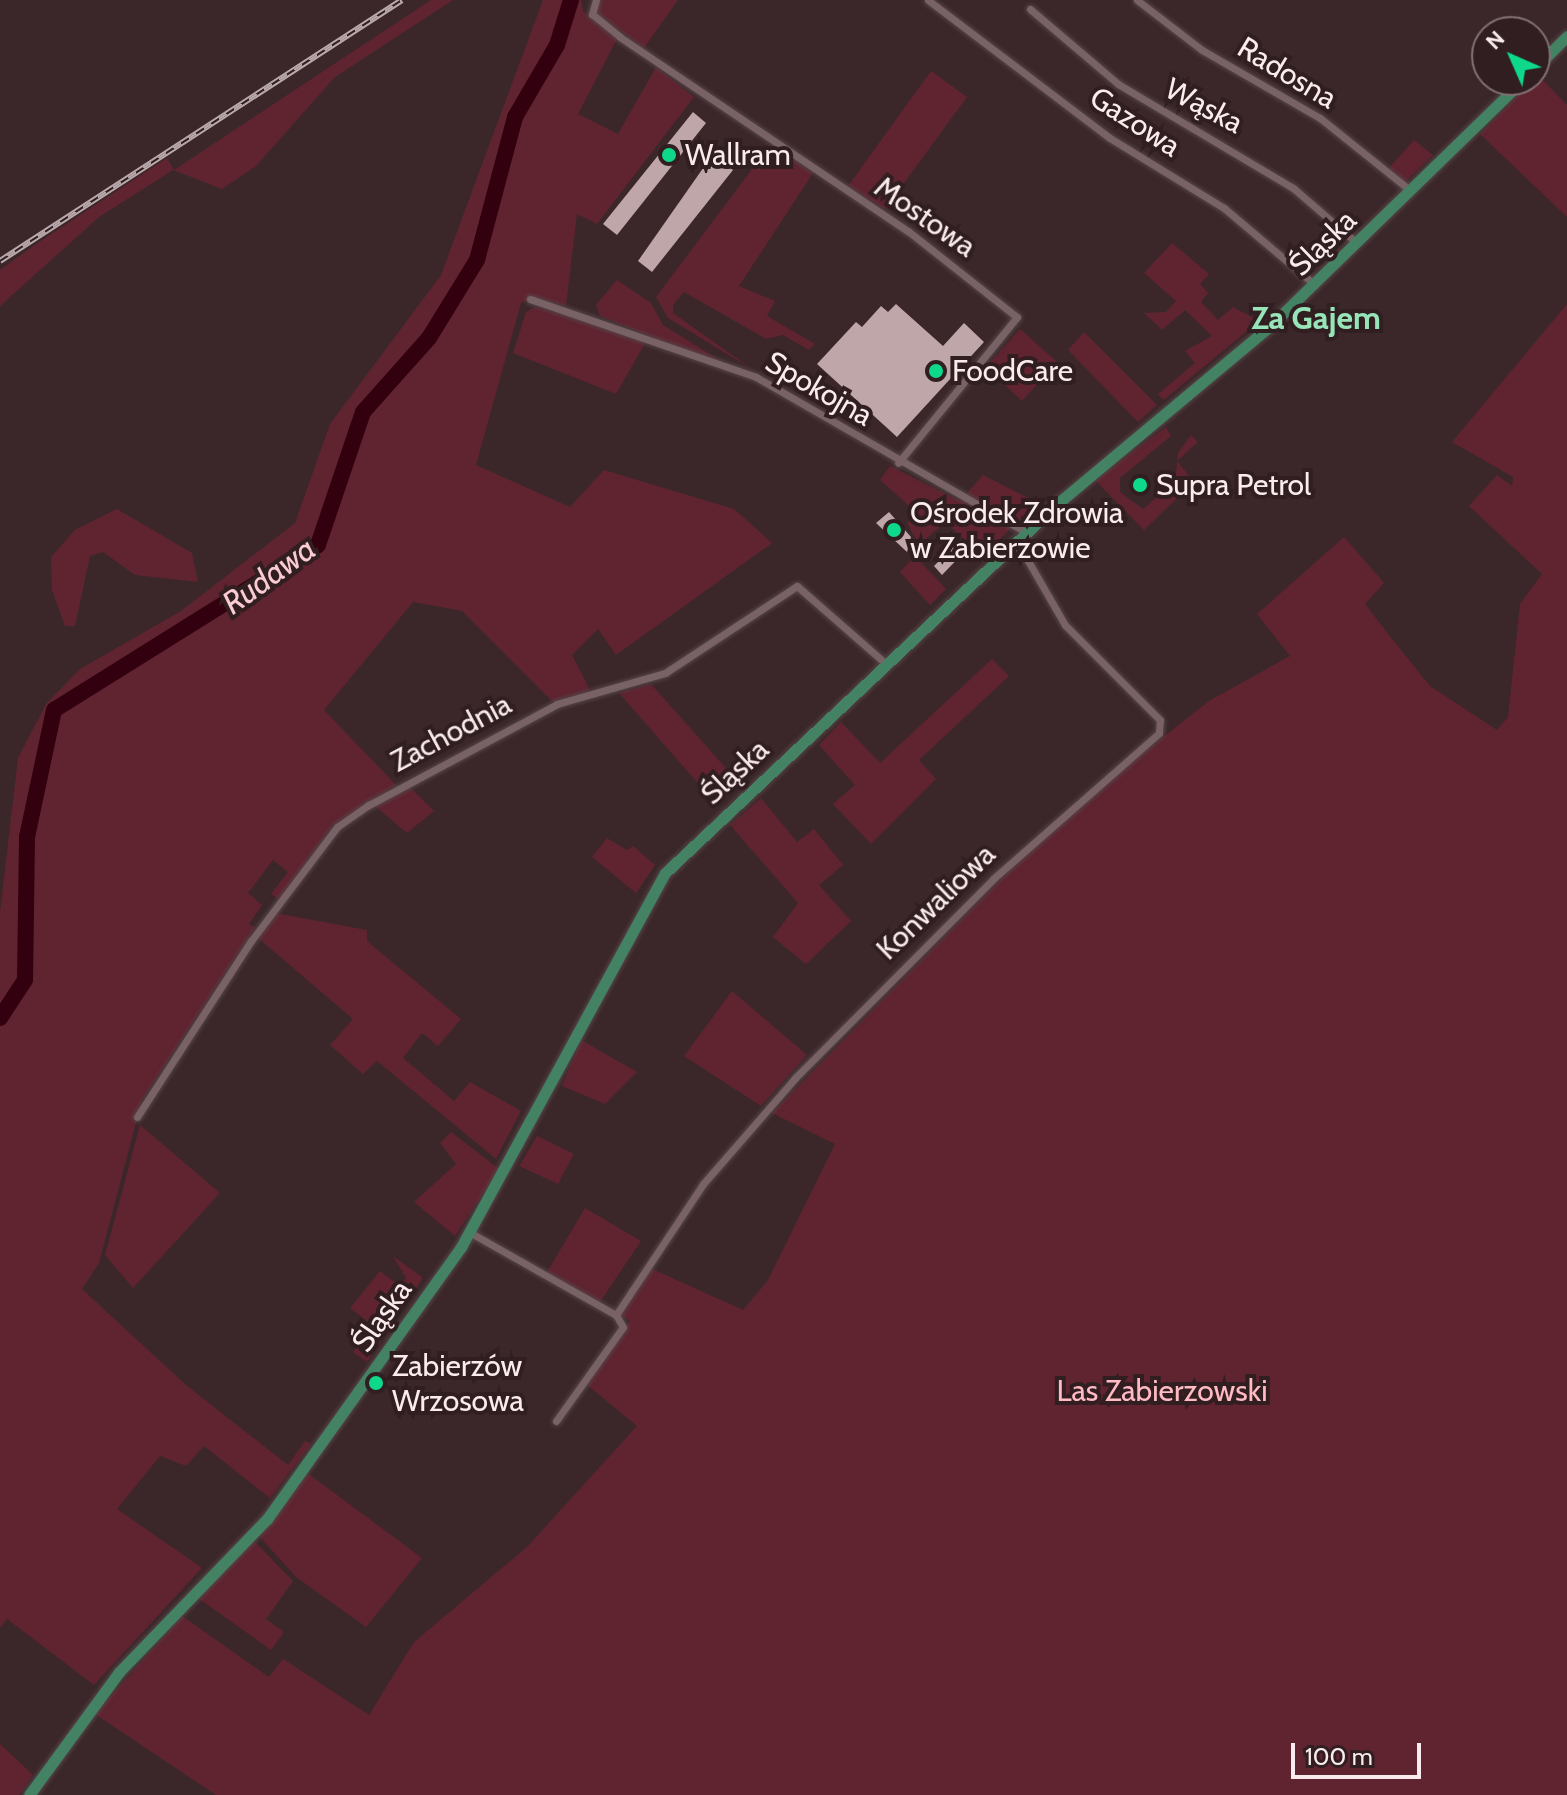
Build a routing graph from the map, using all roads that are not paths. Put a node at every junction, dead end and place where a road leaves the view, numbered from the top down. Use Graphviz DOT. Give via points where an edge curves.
graph roads {
  1 [pos="596,0"];
  2 [pos="928,0"];
  3 [pos="1137,0"];
  4 [pos="1030,9"];
  5 [pos="1567,36"];
  6 [pos="1551,52"];
  7 [pos="1507,96"];
  8 [pos="1410,190"];
  9 [pos="1357,243"];
  10 [pos="1315,285"];
  11 [pos="530,299"];
  12 [pos="898,463"];
  13 [pos="1027,533"];
  14 [pos="1017,542"];
  15 [pos="886,664"];
  16 [pos="137,1117"];
  17 [pos="471,1233"];
  18 [pos="616,1315"];
  19 [pos="556,1421"];
  20 [pos="29,1795"];
  1 -- 12 [label="street, Mostowa" via="592,14 908,231 1017,317"];
  2 -- 10 [label="street, Gazowa" via="1110,138 1224,208"];
  3 -- 8 [label="street, Radosna" via="1202,50 1320,118"];
  4 -- 9 [label="street, Wąska" via="1118,84 1255,162"];
  5 -- 6 [label="main road"];
  7 -- 8 [label="main road, Śląska"];
  8 -- 9 [label="main road, Śląska"];
  9 -- 10 [label="main road, Śląska"];
  10 -- 13 [label="main road, Śląska"];
  11 -- 12 [label="street, Spokojna" via="756,377"];
  12 -- 13 [label="street, Spokojna"];
  13 -- 14 [label="main road, Śląska"];
  14 -- 15 [label="main road, Śląska"];
  14 -- 18 [label="street, Konwaliowa" via="1065,625 1160,720 1159,733 1048,827 822,1048 703,1184"];
  15 -- 16 [label="street, Zachodnia" via="797,586 665,673 557,704 369,805 337,827 251,941"];
  15 -- 17 [label="main road, Śląska" via="665,873"];
  17 -- 18 [label="street"];
  17 -- 20 [label="main road, Śląska" via="267,1519 103,1690"];
  18 -- 19 [label="street, Konwaliowa" via="623,1327"];
}
